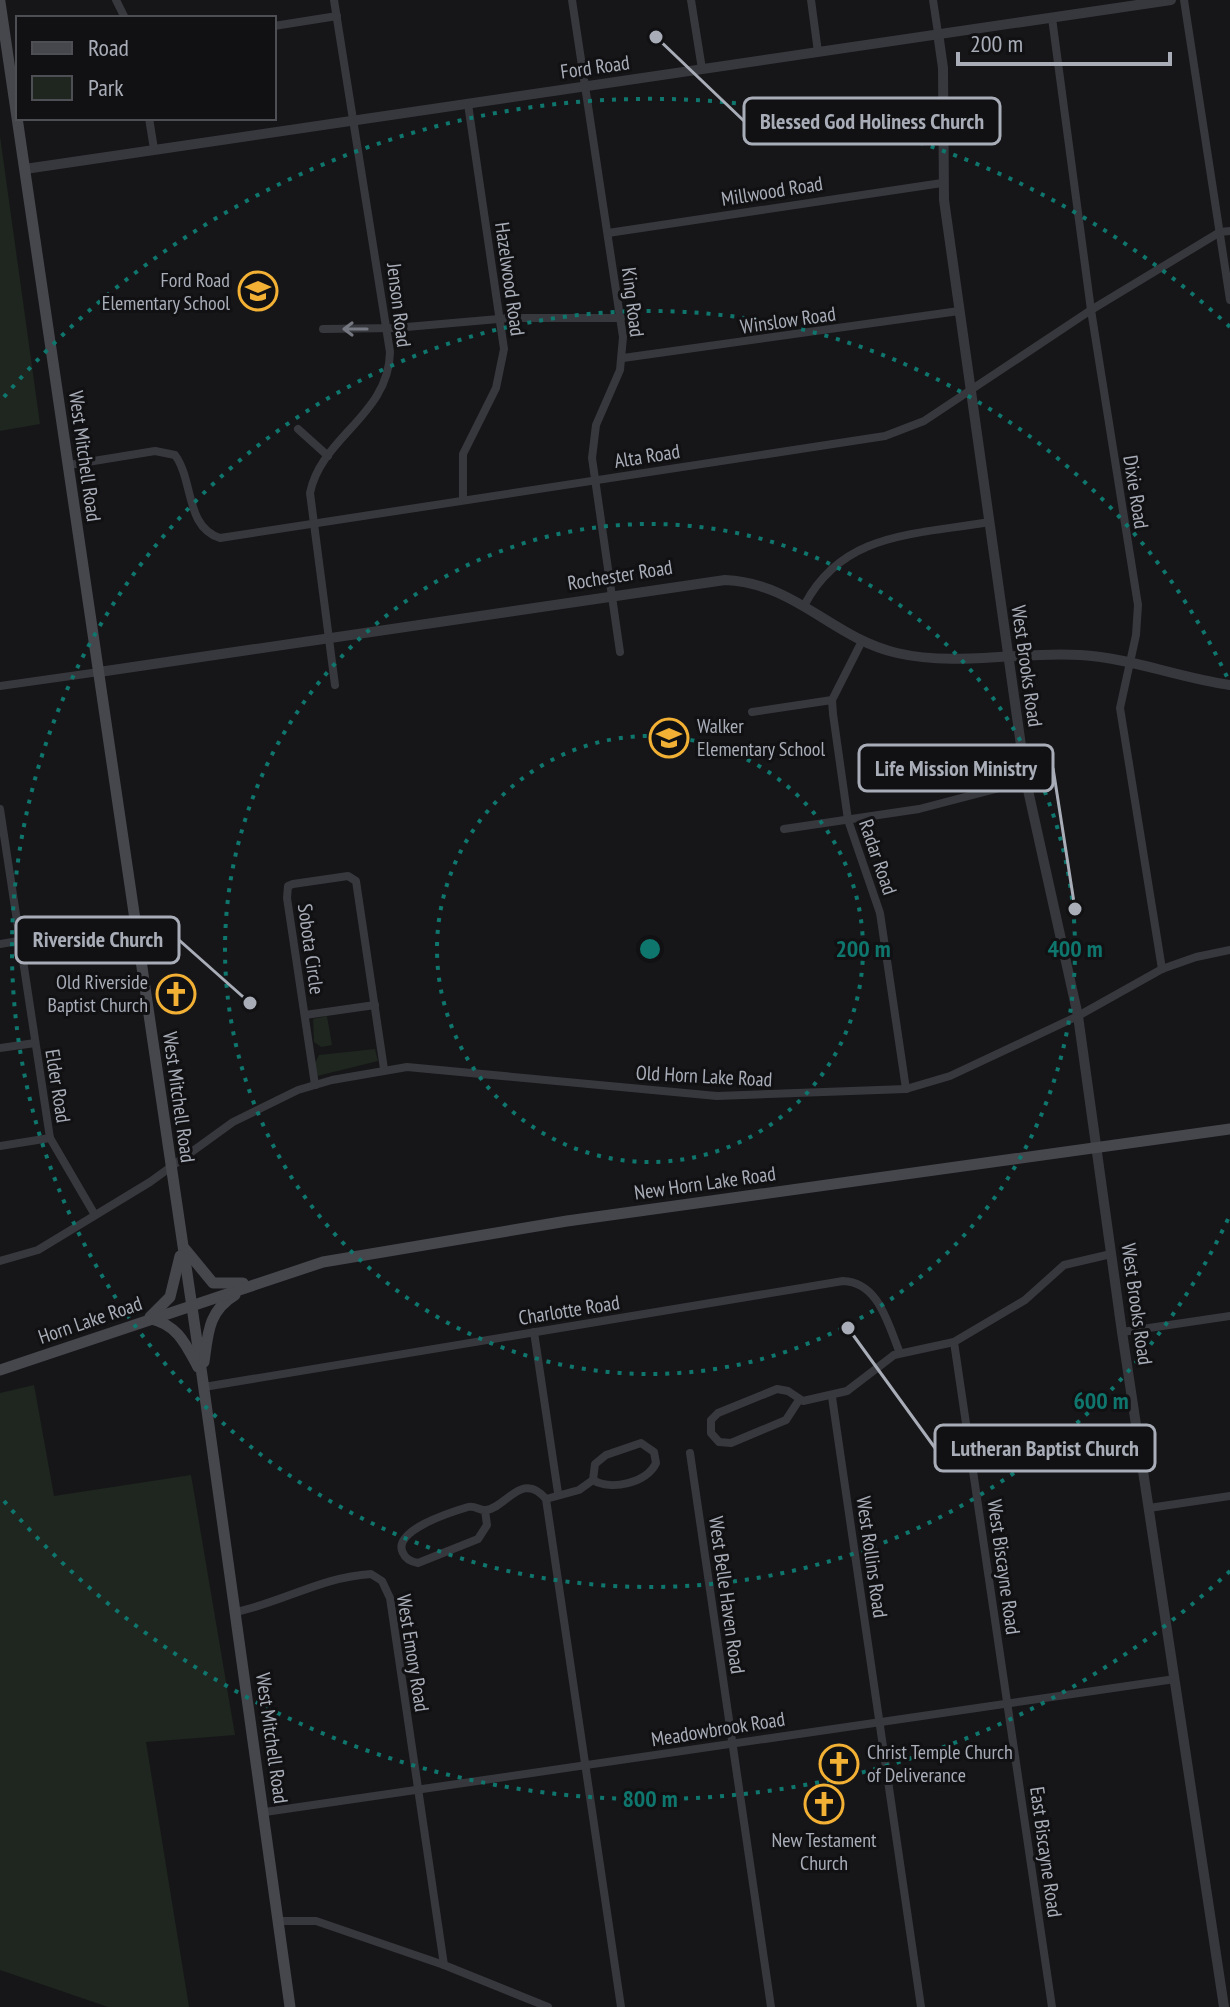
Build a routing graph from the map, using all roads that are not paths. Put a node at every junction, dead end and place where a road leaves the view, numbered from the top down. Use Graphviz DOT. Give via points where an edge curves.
graph roads {
  1 [pos="334,0"];
  2 [pos="572,0"];
  3 [pos="691,0"];
  4 [pos="811,0"];
  5 [pos="933,0"];
  6 [pos="1171,0"];
  7 [pos="1184,0"];
  8 [pos="0,2"];
  9 [pos="337,16"];
  10 [pos="1052,18"];
  11 [pos="276,26"];
  12 [pos="938,33"];
  13 [pos="818,52"];
  14 [pos="702,69"];
  15 [pos="585,86"];
  16 [pos="468,104"];
  17 [pos="16,109"];
  18 [pos="356,119"];
  19 [pos="18,120"];
  20 [pos="149,120"];
  21 [pos="154,149"];
  22 [pos="25,169"];
  23 [pos="942,183"];
  24 [pos="1225,231"];
  25 [pos="608,233"];
  26 [pos="1230,300"];
  27 [pos="1091,310"];
  28 [pos="959,311"];
  29 [pos="621,318"];
  30 [pos="501,319"];
  31 [pos="388,328"];
  32 [pos="323,329"];
  33 [pos="623,358"];
  34 [pos="971,392"];
  35 [pos="298,429"];
  36 [pos="328,456"];
  37 [pos="69,465"];
  38 [pos="594,480"];
  39 [pos="463,499"];
  40 [pos="311,522"];
  41 [pos="989,522"];
  42 [pos="612,595"];
  43 [pos="805,604"];
  44 [pos="328,637"];
  45 [pos="862,641"];
  46 [pos="620,652"];
  47 [pos="1008,658"];
  48 [pos="1129,664"];
  49 [pos="99,672"];
  50 [pos="335,685"];
  51 [pos="1230,685"];
  52 [pos="0,686"];
  53 [pos="832,700"];
  54 [pos="752,712"];
  55 [pos="1026,781"];
  56 [pos="0,809"];
  57 [pos="848,820"];
  58 [pos="784,829"];
  59 [pos="135,921"];
  60 [pos="19,938"];
  61 [pos="0,944"];
  62 [pos="1230,950"];
  63 [pos="1162,969"];
  64 [pos="375,1005"];
  65 [pos="305,1015"];
  66 [pos="1078,1016"];
  67 [pos="35,1043"];
  68 [pos="0,1048"];
  69 [pos="384,1069"];
  70 [pos="315,1085"];
  71 [pos="906,1089"];
  72 [pos="1230,1129"];
  73 [pos="50,1138"];
  74 [pos="0,1146"];
  75 [pos="1098,1148"];
  76 [pos="171,1167"];
  77 [pos="95,1215"];
  78 [pos="182,1243"];
  79 [pos="1111,1254"];
  80 [pos="0,1261"];
  81 [pos="256,1283"];
  82 [pos="191,1305"];
  83 [pos="1230,1316"];
  84 [pos="148,1319"];
  85 [pos="534,1332"];
  86 [pos="1122,1332"];
  87 [pos="954,1342"];
  88 [pos="900,1353"];
  89 [pos="0,1370"];
  90 [pos="203,1381"];
  91 [pos="832,1397"];
  92 [pos="799,1400"];
  93 [pos="690,1453"];
  94 [pos="593,1480"];
  95 [pos="558,1493"];
  96 [pos="1230,1496"];
  97 [pos="546,1499"];
  98 [pos="1149,1508"];
  99 [pos="485,1510"];
  100 [pos="236,1612"];
  101 [pos="1175,1679"];
  102 [pos="1008,1702"];
  103 [pos="880,1721"];
  104 [pos="732,1742"];
  105 [pos="586,1765"];
  106 [pos="418,1789"];
  107 [pos="265,1812"];
  108 [pos="280,1921"];
  109 [pos="444,1965"];
  110 [pos="290,2007"];
  111 [pos="548,2007"];
  112 [pos="621,2007"];
  113 [pos="771,2007"];
  114 [pos="921,2007"];
  115 [pos="1052,2007"];
  116 [pos="1224,2007"];
  1 -- 9 [label="street, Jenson Road"];
  2 -- 15 [label="street, King Road"];
  3 -- 14 [label="street"];
  4 -- 13 [label="street"];
  5 -- 12 [label="street"];
  6 -- 10 [label="street, Ford Road"];
  7 -- 24 [label="street"];
  8 -- 17 [label="main road, West Mitchell Road"];
  9 -- 11 [label="street"];
  9 -- 18 [label="street, Jenson Road"];
  10 -- 12 [label="street, Ford Road"];
  10 -- 27 [label="street, Dixie Road"];
  12 -- 13 [label="street, Ford Road"];
  12 -- 23 [label="street, West Brooks Road" via="943,68"];
  13 -- 14 [label="street, Ford Road"];
  14 -- 15 [label="street, Ford Road"];
  15 -- 16 [label="street, Ford Road"];
  15 -- 25 [label="street, King Road"];
  16 -- 18 [label="street, Ford Road"];
  16 -- 30 [label="street, Hazelwood Road"];
  18 -- 21 [label="street, Ford Road"];
  18 -- 31 [label="street, Jenson Road"];
  19 -- 22 [label="main road, West Mitchell Road"];
  20 -- 21 [label="street"];
  21 -- 22 [label="street, Ford Road"];
  22 -- 37 [label="main road, West Mitchell Road"];
  23 -- 25 [label="street, Millwood Road"];
  23 -- 28 [label="street, West Brooks Road"];
  24 -- 26 [label="street"];
  24 -- 27 [label="street, Alta Road"];
  25 -- 29 [label="street, King Road"];
  27 -- 34 [label="street, Alta Road"];
  27 -- 48 [label="street, Dixie Road" via="1138,605"];
  28 -- 33 [label="street, Winslow Road"];
  28 -- 34 [label="street, West Brooks Road"];
  29 -- 30 [label="street"];
  29 -- 33 [label="street, King Road"];
  30 -- 31 [label="street"];
  30 -- 39 [label="street, Hazelwood Road" via="504,349 496,388 463,454"];
  31 -- 32 [label="street, one-way"];
  31 -- 36 [label="street, Jenson Road" via="390,357 383,387"];
  33 -- 38 [label="street, King Road" via="594,433"];
  34 -- 38 [label="street, Alta Road" via="924,421 885,436"];
  34 -- 41 [label="street, West Brooks Road"];
  35 -- 36 [label="street"];
  36 -- 40 [label="street, Jenson Road" via="311,488"];
  37 -- 40 [label="street, Alta Road" via="155,451 175,455 185,468 198,523 220,538"];
  37 -- 49 [label="main road, West Mitchell Road"];
  38 -- 39 [label="street, Alta Road"];
  38 -- 42 [label="street, King Road"];
  39 -- 40 [label="street, Alta Road"];
  40 -- 44 [label="street, Jenson Road"];
  41 -- 43 [label="street" via="860,548 832,566"];
  41 -- 47 [label="street, West Brooks Road"];
  42 -- 43 [label="street, Rochester Road" via="725,580 768,587"];
  42 -- 44 [label="street, Rochester Road"];
  42 -- 46 [label="street, King Road"];
  43 -- 45 [label="street, Rochester Road"];
  44 -- 49 [label="street, Rochester Road"];
  44 -- 50 [label="street, Jenson Road"];
  45 -- 47 [label="street, Rochester Road" via="918,657"];
  45 -- 53 [label="street"];
  47 -- 48 [label="street, Rochester Road" via="1080,655"];
  47 -- 55 [label="street, West Brooks Road"];
  48 -- 51 [label="street, Rochester Road"];
  48 -- 63 [label="street, Dixie Road" via="1120,708"];
  49 -- 52 [label="street, Rochester Road"];
  49 -- 59 [label="main road, West Mitchell Road"];
  53 -- 54 [label="street"];
  53 -- 57 [label="street, Radar Road"];
  55 -- 57 [label="street" via="919,809"];
  55 -- 66 [label="street, West Brooks Road"];
  56 -- 60 [label="street, Elder Road"];
  57 -- 58 [label="street"];
  57 -- 71 [label="street, Radar Road" via="880,913"];
  59 -- 60 [label="street"];
  59 -- 76 [label="main road, West Mitchell Road"];
  60 -- 61 [label="street"];
  60 -- 67 [label="street, Elder Road"];
  62 -- 63 [label="street, Old Horn Lake Road"];
  63 -- 66 [label="street, Old Horn Lake Road"];
  64 -- 65 [label="street"];
  64 -- 65 [label="street, Sobota Circle" via="357,887 348,876 288,886"];
  64 -- 69 [label="street, Sobota Circle"];
  65 -- 70 [label="street, Sobota Circle"];
  66 -- 71 [label="street, Old Horn Lake Road" via="928,1085"];
  66 -- 75 [label="street, West Brooks Road"];
  67 -- 68 [label="street"];
  67 -- 73 [label="street, Elder Road"];
  69 -- 70 [label="street, Old Horn Lake Road"];
  69 -- 71 [label="street, Old Horn Lake Road" via="419,1067 717,1096"];
  70 -- 76 [label="street, Old Horn Lake Road" via="233,1122"];
  72 -- 75 [label="main road, New Horn Lake Road"];
  73 -- 74 [label="street"];
  73 -- 77 [label="street, Elder Road"];
  75 -- 79 [label="street, West Brooks Road"];
  75 -- 81 [label="main road, New Horn Lake Road" via="449,1240 323,1262"];
  76 -- 77 [label="street, Old Horn Lake Road"];
  76 -- 78 [label="main road, West Mitchell Road"];
  77 -- 80 [label="street, Old Horn Lake Road" via="35,1251"];
  78 -- 81 [label="main road" via="213,1283"];
  78 -- 82 [label="main road, West Mitchell Road"];
  78 -- 84 [label="main road" via="173,1292"];
  79 -- 86 [label="street, West Brooks Road"];
  79 -- 87 [label="street" via="1064,1265 1025,1300"];
  81 -- 82 [label="main road, New Horn Lake Road"];
  81 -- 90 [label="main road" via="221,1303 214,1313"];
  82 -- 84 [label="main road, Horn Lake Road"];
  82 -- 90 [label="main road, West Mitchell Road"];
  83 -- 86 [label="street"];
  84 -- 89 [label="main road, Horn Lake Road"];
  84 -- 90 [label="main road" via="163,1322 180,1335"];
  85 -- 88 [label="street, Charlotte Road" via="848,1281 876,1299"];
  85 -- 90 [label="street, Charlotte Road"];
  85 -- 95 [label="street"];
  86 -- 98 [label="street, West Brooks Road"];
  87 -- 88 [label="street"];
  87 -- 102 [label="street, West Biscayne Road"];
  88 -- 91 [label="street"];
  90 -- 100 [label="main road, West Mitchell Road"];
  91 -- 92 [label="street"];
  91 -- 103 [label="street, West Rollins Road"];
  92 -- 92 [label="street" via="785,1390 774,1390 718,1413 711,1420 711,1433 719,1442 733,1442 789,1418"];
  93 -- 104 [label="street, West Belle Haven Road"];
  94 -- 94 [label="street" via="612,1487 648,1474 656,1463 654,1452 641,1443 606,1455 595,1464"];
  94 -- 95 [label="street" via="579,1490"];
  95 -- 97 [label="street"];
  96 -- 98 [label="street"];
  97 -- 99 [label="street" via="537,1491 522,1490"];
  97 -- 105 [label="street"];
  98 -- 101 [label="street, West Brooks Road"];
  99 -- 99 [label="street" via="469,1507 408,1531 402,1551 418,1563 478,1539 487,1525"];
  100 -- 106 [label="street, West Emory Road" via="274,1604 326,1580 371,1574 382,1581 390,1598"];
  100 -- 107 [label="main road, West Mitchell Road"];
  101 -- 102 [label="street, Meadowbrook Road"];
  101 -- 116 [label="street, West Brooks Road"];
  102 -- 103 [label="street, Meadowbrook Road"];
  102 -- 115 [label="street, East Biscayne Road"];
  103 -- 104 [label="street, Meadowbrook Road"];
  103 -- 114 [label="street, West Rollins Road"];
  104 -- 105 [label="street, Meadowbrook Road"];
  104 -- 113 [label="street, West Belle Haven Road"];
  105 -- 106 [label="street, Meadowbrook Road"];
  105 -- 112 [label="street"];
  106 -- 107 [label="street, Meadowbrook Road"];
  106 -- 109 [label="street, West Emory Road"];
  107 -- 108 [label="main road, West Mitchell Road"];
  108 -- 109 [label="street" via="316,1921"];
  108 -- 110 [label="main road, West Mitchell Road"];
  109 -- 111 [label="street"];
}
